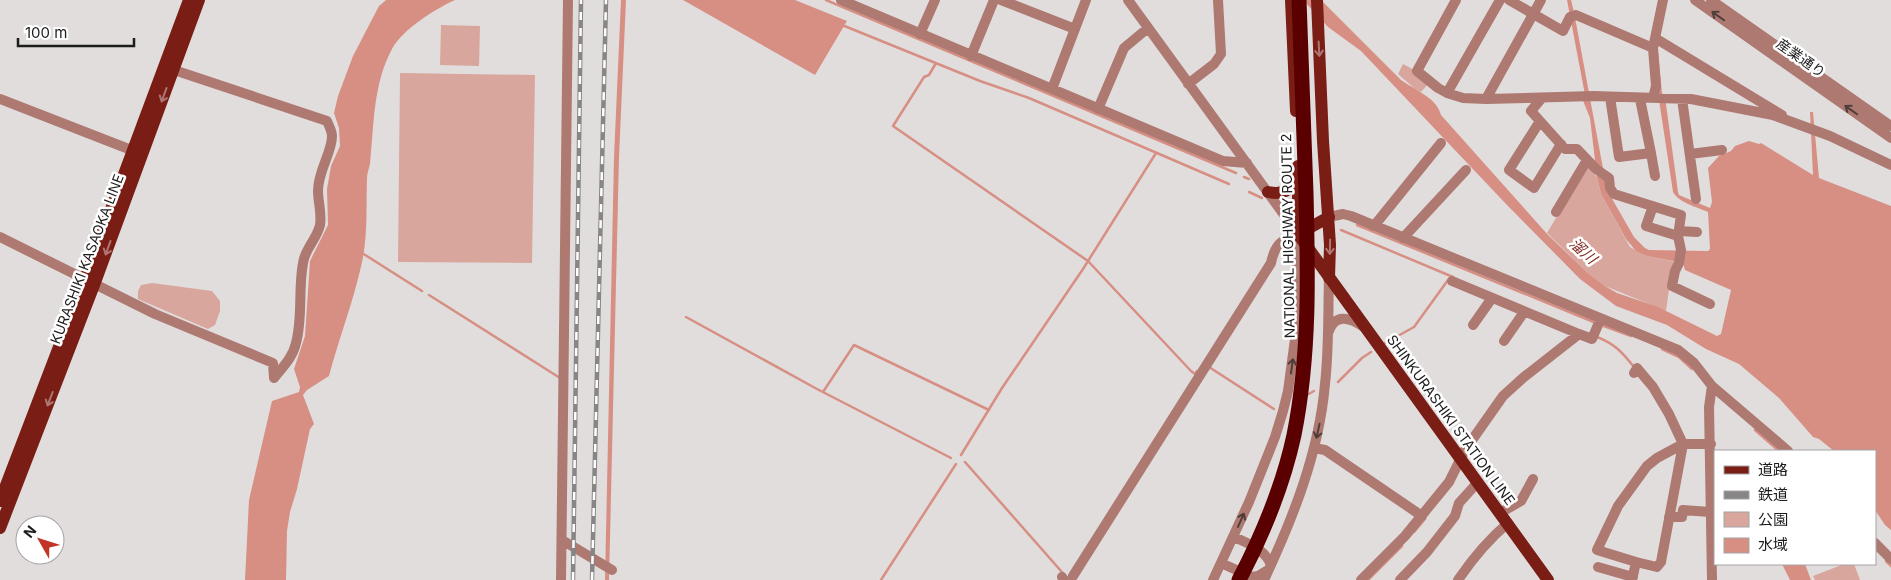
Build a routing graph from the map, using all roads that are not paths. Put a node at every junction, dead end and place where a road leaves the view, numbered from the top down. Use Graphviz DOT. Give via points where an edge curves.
graph roads {
  1 [pos="188,0"];
  2 [pos="199,0"];
  3 [pos="568,0"];
  4 [pos="841,0"];
  5 [pos="935,0"];
  6 [pos="994,0"];
  7 [pos="1001,0"];
  8 [pos="1086,0"];
  9 [pos="1128,0"];
  10 [pos="1218,0"];
  11 [pos="1291,0"];
  12 [pos="1299,0"];
  13 [pos="1316,0"];
  14 [pos="1456,0"];
  15 [pos="1500,0"];
  16 [pos="1509,0"];
  17 [pos="1541,0"];
  18 [pos="1663,0"];
  19 [pos="1695,0"];
  20 [pos="1711,0"];
  21 [pos="1533,14"];
  22 [pos="1148,28"];
  23 [pos="1075,29"];
  24 [pos="920,34"];
  25 [pos="1655,38"];
  26 [pos="1652,48"];
  27 [pos="971,56"];
  28 [pos="169,67"];
  29 [pos="1188,84"];
  30 [pos="1052,89"];
  31 [pos="1447,93"];
  32 [pos="1610,97"];
  33 [pos="1653,98"];
  34 [pos="0,99"];
  35 [pos="1486,99"];
  36 [pos="1541,99"];
  37 [pos="1640,99"];
  38 [pos="1682,99"];
  39 [pos="1098,109"];
  40 [pos="1540,121"];
  41 [pos="1793,122"];
  42 [pos="1891,126"];
  43 [pos="1891,138"];
  44 [pos="1441,143"];
  45 [pos="1561,144"];
  46 [pos="1297,145"];
  47 [pos="1323,145"];
  48 [pos="1722,150"];
  49 [pos="138,152"];
  50 [pos="1650,153"];
  51 [pos="1690,154"];
  52 [pos="1587,160"];
  53 [pos="1247,164"];
  54 [pos="1891,165"];
  55 [pos="1466,170"];
  56 [pos="1655,176"];
  57 [pos="1298,178"];
  58 [pos="1268,192"];
  59 [pos="1696,199"];
  60 [pos="1652,206"];
  61 [pos="1556,212"];
  62 [pos="1329,217"];
  63 [pos="1374,226"];
  64 [pos="1697,232"];
  65 [pos="1298,234"];
  66 [pos="1678,234"];
  67 [pos="0,237"];
  68 [pos="1403,238"];
  69 [pos="1329,278"];
  70 [pos="1452,281"];
  71 [pos="90,282"];
  72 [pos="1492,298"];
  73 [pos="1710,304"];
  74 [pos="1524,312"];
  75 [pos="1473,325"];
  76 [pos="1363,326"];
  77 [pos="1591,330"];
  78 [pos="1329,331"];
  79 [pos="1504,342"];
  80 [pos="1635,371"];
  81 [pos="1712,386"];
  82 [pos="1711,444"];
  83 [pos="1681,445"];
  84 [pos="1314,448"];
  85 [pos="1787,450"];
  86 [pos="1461,458"];
  87 [pos="1533,479"];
  88 [pos="1478,482"];
  89 [pos="0,501"];
  90 [pos="1710,512"];
  91 [pos="1422,516"];
  92 [pos="1669,517"];
  93 [pos="1504,518"];
  94 [pos="0,528"];
  95 [pos="1234,537"];
  96 [pos="562,540"];
  97 [pos="1876,544"];
  98 [pos="1891,559"];
  99 [pos="1636,562"];
  100 [pos="1221,563"];
  101 [pos="1270,567"];
  102 [pos="1598,567"];
  103 [pos="609,569"];
  104 [pos="1067,577"];
  105 [pos="1633,578"];
  106 [pos="561,580"];
  107 [pos="1213,580"];
  108 [pos="1239,580"];
  109 [pos="1264,580"];
  110 [pos="1361,580"];
  111 [pos="1400,580"];
  112 [pos="1458,580"];
  113 [pos="1548,580"];
  114 [pos="1712,580"];
  1 -- 28 [label="main road, KURASHIKI KASAOKA LINE"];
  2 -- 28 [label="main road, KURASHIKI KASAOKA LINE"];
  3 -- 96 [label="street"];
  4 -- 24 [label="street"];
  5 -- 24 [label="street"];
  6 -- 27 [label="street"];
  7 -- 23 [label="street"];
  8 -- 23 [label="street"];
  9 -- 22 [label="street"];
  10 -- 29 [label="street" via="1221,54 1214,64"];
  11 -- 46 [label="main road"];
  12 -- 108 [label="highway, NATIONAL HIGHWAY ROUTE 2" via="1308,318 1303,380 1285,469 1272,507"];
  13 -- 47 [label="main road, one-way"];
  14 -- 31 [label="street" via="1417,71"];
  15 -- 31 [label="street"];
  16 -- 21 [label="street"];
  17 -- 21 [label="street"];
  18 -- 25 [label="street"];
  43 -- 19 [label="street, 産業通り, one-way"];
  20 -- 42 [label="street, 産業通り"];
  21 -- 26 [label="street" via="1563,31 1573,16"];
  21 -- 35 [label="street"];
  22 -- 29 [label="street"];
  22 -- 39 [label="street" via="1124,48"];
  23 -- 30 [label="street"];
  24 -- 27 [label="street"];
  25 -- 26 [label="street"];
  25 -- 41 [label="street"];
  26 -- 33 [label="street" via="1656,86"];
  27 -- 30 [label="street"];
  28 -- 49 [label="main road, KURASHIKI KASAOKA LINE"];
  28 -- 71 [label="street" via="327,121 332,134 318,190 321,214 303,261 296,343 289,360 274,378 273,363 155,314"];
  29 -- 53 [label="street"];
  30 -- 39 [label="street"];
  31 -- 35 [label="street" via="1463,98"];
  32 -- 36 [label="street"];
  32 -- 37 [label="street"];
  32 -- 50 [label="street" via="1619,157"];
  33 -- 37 [label="street"];
  33 -- 38 [label="street"];
  34 -- 49 [label="street"];
  35 -- 36 [label="street"];
  36 -- 40 [label="street" via="1531,111"];
  37 -- 50 [label="street"];
  38 -- 41 [label="street" via="1773,115"];
  38 -- 51 [label="street"];
  39 -- 53 [label="street" via="1223,161"];
  40 -- 45 [label="street"];
  40 -- 45 [label="street" via="1509,170 1534,188"];
  41 -- 54 [label="street"];
  44 -- 63 [label="street"];
  45 -- 52 [label="street" via="1565,149 1577,149"];
  46 -- 47 [label="main road"];
  46 -- 57 [label="main road"];
  47 -- 62 [label="main road"];
  48 -- 51 [label="street" via="1708,155"];
  49 -- 71 [label="main road, KURASHIKI KASAOKA LINE"];
  50 -- 56 [label="street"];
  51 -- 59 [label="street"];
  52 -- 60 [label="street" via="1609,178 1614,194"];
  52 -- 61 [label="street"];
  53 -- 58 [label="street"];
  55 -- 68 [label="street"];
  57 -- 58 [label="main road" via="1284,192"];
  57 -- 65 [label="main road"];
  58 -- 65 [label="street"];
  60 -- 66 [label="street" via="1681,215"];
  60 -- 66 [label="street" via="1646,226"];
  62 -- 63 [label="street" via="1343,214"];
  62 -- 65 [label="main road"];
  62 -- 69 [label="main road, one-way"];
  63 -- 68 [label="street"];
  64 -- 66 [label="street"];
  65 -- 69 [label="main road, SHINKURASHIKI STATION LINE"];
  95 -- 65 [label="street, one-way" via="1275,437 1288,391 1296,332"];
  65 -- 104 [label="street" via="1280,242 1271,263"];
  66 -- 73 [label="street" via="1681,250 1672,286"];
  67 -- 71 [label="street"];
  68 -- 77 [label="street"];
  69 -- 76 [label="main road, SHINKURASHIKI STATION LINE"];
  69 -- 78 [label="street"];
  70 -- 72 [label="street"];
  71 -- 89 [label="main road, KURASHIKI KASAOKA LINE"];
  71 -- 94 [label="main road, KURASHIKI KASAOKA LINE, one-way"];
  72 -- 74 [label="street"];
  72 -- 75 [label="street"];
  74 -- 77 [label="street"];
  74 -- 79 [label="street"];
  76 -- 78 [label="street" via="1344,318 1337,320"];
  76 -- 86 [label="main road, SHINKURASHIKI STATION LINE"];
  77 -- 81 [label="street" via="1678,350"];
  77 -- 86 [label="street" via="1512,386"];
  78 -- 84 [label="street, one-way" via="1325,386"];
  80 -- 83 [label="street" via="1653,387 1669,414"];
  81 -- 82 [label="street" via="1709,407"];
  81 -- 85 [label="street"];
  82 -- 83 [label="street"];
  82 -- 90 [label="street"];
  83 -- 92 [label="street"];
  83 -- 99 [label="street" via="1647,466 1618,506 1597,550"];
  84 -- 91 [label="street" via="1325,450"];
  84 -- 101 [label="street" via="1299,498"];
  86 -- 88 [label="main road, SHINKURASHIKI STATION LINE"];
  86 -- 91 [label="street" via="1449,482"];
  87 -- 93 [label="street" via="1521,501"];
  88 -- 93 [label="main road, SHINKURASHIKI STATION LINE"];
  88 -- 111 [label="street" via="1433,544"];
  90 -- 92 [label="street" via="1683,510 1682,517"];
  90 -- 114 [label="street"];
  91 -- 110 [label="street"];
  92 -- 99 [label="street" via="1657,567"];
  93 -- 112 [label="street"];
  93 -- 113 [label="main road, SHINKURASHIKI STATION LINE"];
  95 -- 100 [label="street"];
  95 -- 101 [label="street" via="1262,551"];
  96 -- 103 [label="street"];
  96 -- 106 [label="street"];
  97 -- 98 [label="street"];
  99 -- 105 [label="street"];
  100 -- 101 [label="street" via="1252,576 1258,576"];
  100 -- 107 [label="street"];
  101 -- 109 [label="street"];
  102 -- 105 [label="street"];
}
